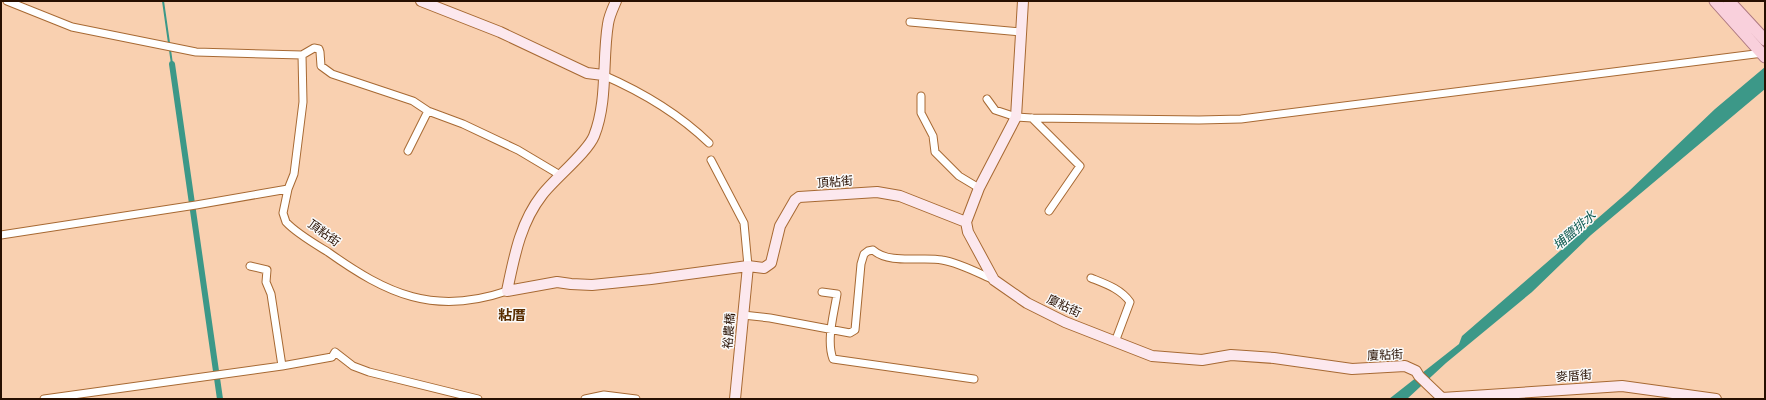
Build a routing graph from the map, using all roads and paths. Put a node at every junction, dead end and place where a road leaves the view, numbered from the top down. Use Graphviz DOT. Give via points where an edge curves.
graph roads {
  1 [pos="7,1"];
  2 [pos="421,1"];
  3 [pos="616,1"];
  4 [pos="1023,1"];
  5 [pos="1715,1"];
  6 [pos="1730,1"];
  7 [pos="910,22"];
  8 [pos="1020,32"];
  9 [pos="1765,40"];
  10 [pos="1764,54"];
  11 [pos="302,55"];
  12 [pos="603,75"];
  13 [pos="921,96"];
  14 [pos="987,98"];
  15 [pos="428,111"];
  16 [pos="1016,117"];
  17 [pos="1032,118"];
  18 [pos="709,143"];
  19 [pos="408,151"];
  20 [pos="711,160"];
  21 [pos="560,175"];
  22 [pos="979,188"];
  23 [pos="288,189"];
  24 [pos="1048,211"];
  25 [pos="966,222"];
  26 [pos="1,235"];
  27 [pos="250,266"];
  28 [pos="748,266"];
  29 [pos="1091,278"];
  30 [pos="994,280"];
  31 [pos="507,291"];
  32 [pos="822,292"];
  33 [pos="743,315"];
  34 [pos="831,329"];
  35 [pos="1115,342"];
  36 [pos="282,366"];
  37 [pos="974,379"];
  38 [pos="1434,392"];
  39 [pos="44,399"];
  40 [pos="478,399"];
  41 [pos="585,399"];
  42 [pos="636,399"];
  43 [pos="736,399"];
  44 [pos="1716,399"];
  1 -- 11 [label="street" via="72,27 196,52"];
  2 -- 12 [label="street" via="500,32 587,73"];
  3 -- 12 [label="street" via="608,22"];
  4 -- 8 [label="street"];
  5 -- 10 [label="main road"];
  6 -- 9 [label="main road"];
  7 -- 8 [label="street"];
  8 -- 16 [label="street"];
  10 -- 17 [label="street" via="1241,119"];
  11 -- 15 [label="street" via="319,49 321,66 326,71 413,101"];
  11 -- 23 [label="street, 頂粘街" via="303,102 294,174"];
  12 -- 18 [label="street" via="655,101 694,127"];
  12 -- 21 [label="street" via="600,117 593,137 587,148"];
  13 -- 22 [label="street" via="922,113 933,136 935,152 959,176"];
  14 -- 16 [label="street" via="995,110"];
  15 -- 19 [label="street"];
  15 -- 21 [label="street" via="518,150"];
  16 -- 17 [label="street"];
  16 -- 22 [label="street"];
  17 -- 24 [label="street" via="1080,166"];
  20 -- 28 [label="street" via="744,223"];
  21 -- 31 [label="street" via="534,206 524,223"];
  22 -- 25 [label="street"];
  23 -- 26 [label="street" via="196,206"];
  23 -- 31 [label="street, 頂粘街" via="283,213 289,225 350,268 403,294 424,301 444,303 487,298"];
  25 -- 28 [label="street, 頂粘街" via="900,196 877,192 800,197 795,200 780,226 771,262 764,268"];
  25 -- 30 [label="street, 廈粘街" via="968,232"];
  27 -- 36 [label="street" via="267,270 266,282 271,294"];
  28 -- 31 [label="street, 頂粘街" via="610,283 557,282"];
  28 -- 33 [label="street, 裕農橋"];
  29 -- 35 [label="street" via="1116,289 1130,302"];
  30 -- 34 [label="street" via="942,260 902,259 878,254 873,250 868,251 864,254 861,264 855,330 850,333"];
  30 -- 35 [label="street, 廈粘街" via="1027,303"];
  32 -- 34 [label="street" via="837,294"];
  33 -- 34 [label="street"];
  33 -- 43 [label="street, 裕農橋"];
  34 -- 37 [label="street" via="830,352 836,360"];
  35 -- 38 [label="street, 廈粘街" via="1152,356 1202,360 1231,355 1352,369 1405,366 1416,371"];
  36 -- 39 [label="street"];
  36 -- 40 [label="street" via="332,357 335,352 353,366 369,372"];
  38 -- 44 [label="street, 麥厝街" via="1442,398 1622,386"];
  41 -- 42 [label="street" via="604,395"];
}
